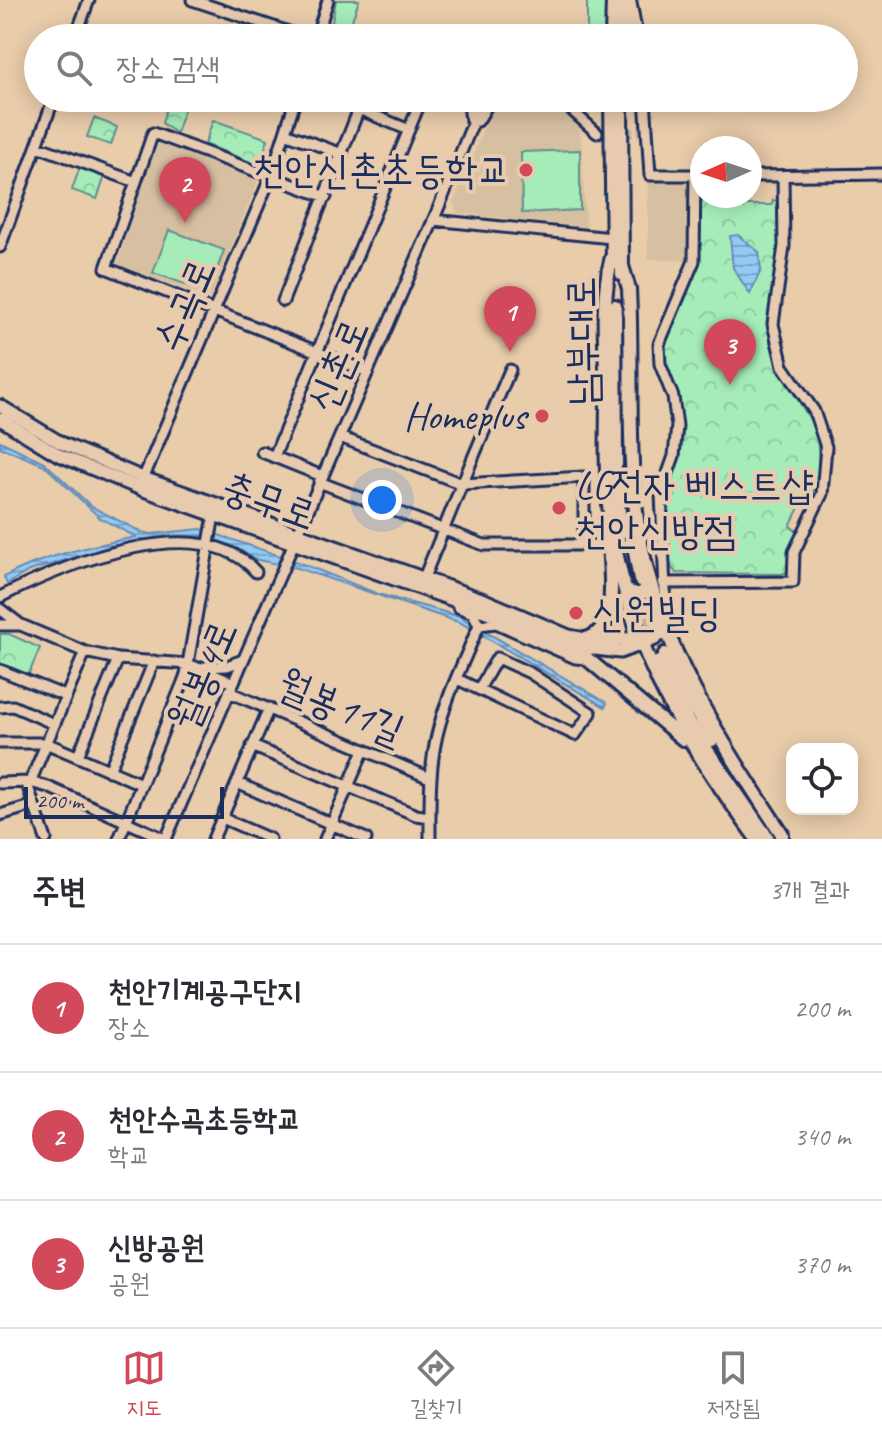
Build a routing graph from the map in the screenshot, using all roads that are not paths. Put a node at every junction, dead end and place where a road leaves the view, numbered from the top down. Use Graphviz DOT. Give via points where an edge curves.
graph roads {
  1 [pos="89,0"];
  2 [pos="328,0"];
  3 [pos="613,0"];
  4 [pos="626,0"];
  5 [pos="198,1"];
  6 [pos="80,24"];
  7 [pos="266,24"];
  8 [pos="320,24"];
  9 [pos="612,24"];
  10 [pos="623,24"];
  11 [pos="632,24"];
  12 [pos="49,112"];
  13 [pos="292,112"];
  14 [pos="358,112"];
  15 [pos="366,112"];
  16 [pos="416,112"];
  17 [pos="470,112"];
  18 [pos="475,112"];
  19 [pos="482,112"];
  20 [pos="574,112"];
  21 [pos="611,112"];
  22 [pos="621,112"];
  23 [pos="644,112"];
  24 [pos="470,129"];
  25 [pos="409,130"];
  26 [pos="285,133"];
  27 [pos="597,133"];
  28 [pos="37,146"];
  29 [pos="342,154"];
  30 [pos="882,174"];
  31 [pos="690,175"];
  32 [pos="271,176"];
  33 [pos="762,176"];
  34 [pos="783,176"];
  35 [pos="136,182"];
  36 [pos="326,197"];
  37 [pos="695,208"];
  38 [pos="433,220"];
  39 [pos="612,238"];
  40 [pos="0,247"];
  41 [pos="612,257"];
  42 [pos="283,301"];
  43 [pos="216,311"];
  44 [pos="316,352"];
  45 [pos="510,370"];
  46 [pos="368,372"];
  47 [pos="0,406"];
  48 [pos="0,419"];
  49 [pos="340,437"];
  50 [pos="262,452"];
  51 [pos="274,457"];
  52 [pos="321,479"];
  53 [pos="141,483"];
  54 [pos="462,484"];
  55 [pos="609,504"];
  56 [pos="214,515"];
  57 [pos="444,532"];
  58 [pos="209,543"];
  59 [pos="291,543"];
  60 [pos="584,545"];
  61 [pos="609,545"];
  62 [pos="353,565"];
  63 [pos="256,572"];
  64 [pos="423,580"];
  65 [pos="642,584"];
  66 [pos="0,597"];
  67 [pos="663,599"];
  68 [pos="0,609"];
  69 [pos="662,619"];
  70 [pos="0,625"];
  71 [pos="21,625"];
  72 [pos="479,625"];
  73 [pos="664,636"];
  74 [pos="640,641"];
  75 [pos="577,643"];
  76 [pos="85,652"];
  77 [pos="662,658"];
  78 [pos="118,659"];
  79 [pos="588,659"];
  80 [pos="243,660"];
  81 [pos="154,661"];
  82 [pos="193,666"];
  83 [pos="0,670"];
  84 [pos="457,679"];
  85 [pos="231,687"];
  86 [pos="479,689"];
  87 [pos="65,696"];
  88 [pos="0,707"];
  89 [pos="269,708"];
  90 [pos="710,721"];
  91 [pos="54,724"];
  92 [pos="0,743"];
  93 [pos="46,743"];
  94 [pos="689,743"];
  95 [pos="252,746"];
  96 [pos="364,750"];
  97 [pos="78,756"];
  98 [pos="109,771"];
  99 [pos="430,778"];
  100 [pos="30,782"];
  101 [pos="0,783"];
  102 [pos="237,783"];
  103 [pos="141,784"];
  104 [pos="349,787"];
  105 [pos="34,805"];
  106 [pos="0,815"];
  107 [pos="430,817"];
  108 [pos="222,818"];
  109 [pos="127,821"];
  110 [pos="332,824"];
  111 [pos="46,839"];
  112 [pos="119,839"];
  113 [pos="165,839"];
  114 [pos="213,839"];
  115 [pos="270,839"];
  116 [pos="325,839"];
  117 [pos="366,839"];
  118 [pos="430,839"];
  119 [pos="757,839"];
  120 [pos="768,839"];
  121 [pos="781,839"];
  1 -- 6 [label="street"];
  2 -- 8 [label="street"];
  3 -- 9 [label="highway"];
  4 -- 10 [label="highway"];
  4 -- 11 [label="highway"];
  5 -- 7 [label="street"];
  12 -- 28 [label="street"];
  13 -- 26 [label="street, 수곡로"];
  14 -- 29 [label="street"];
  15 -- 25 [label="street"];
  16 -- 25 [label="street"];
  17 -- 24 [label="street"];
  18 -- 24 [label="street, 신촌로"];
  19 -- 24 [label="street"];
  20 -- 27 [label="street"];
  21 -- 39 [label="highway, 남부대로"];
  22 -- 65 [label="highway, 남부대로" via="622,266 630,316"];
  23 -- 31 [label="street" via="648,173"];
  24 -- 38 [label="street, 신촌로"];
  25 -- 44 [label="street"];
  26 -- 29 [label="street"];
  26 -- 32 [label="street, 수곡로"];
  28 -- 35 [label="street"];
  28 -- 40 [label="street"];
  29 -- 36 [label="street"];
  30 -- 34 [label="street"];
  32 -- 35 [label="street" via="153,133"];
  32 -- 36 [label="street"];
  32 -- 43 [label="street, 수곡로"];
  33 -- 34 [label="street"];
  34 -- 65 [label="street" via="784,246 773,324 783,366 822,431 826,469 822,494 794,552 793,582"];
  35 -- 43 [label="street" via="106,268"];
  36 -- 42 [label="street"];
  37 -- 65 [label="street" via="694,261 659,344 677,426"];
  38 -- 39 [label="street"];
  38 -- 46 [label="street, 신촌로"];
  39 -- 41 [label="highway, 남부대로"];
  41 -- 55 [label="highway" via="606,344"];
  41 -- 65 [label="highway, 남부대로" via="622,542"];
  43 -- 44 [label="street"];
  43 -- 53 [label="street, 수곡로"];
  44 -- 46 [label="street"];
  44 -- 51 [label="street"];
  45 -- 54 [label="street"];
  46 -- 49 [label="street, 신촌로"];
  47 -- 53 [label="main road, 충무로"];
  48 -- 53 [label="main road, 충무로" via="57,454"];
  49 -- 52 [label="street, 신촌로"];
  49 -- 54 [label="street"];
  50 -- 51 [label="street"];
  51 -- 52 [label="street"];
  52 -- 57 [label="street"];
  52 -- 59 [label="street, 신촌로"];
  53 -- 56 [label="main road, 충무로"];
  53 -- 59 [label="main road, 충무로"];
  54 -- 57 [label="street"];
  54 -- 60 [label="street" via="584,477"];
  55 -- 61 [label="highway"];
  55 -- 65 [label="highway"];
  56 -- 58 [label="street"];
  56 -- 59 [label="main road, 충무로"];
  57 -- 60 [label="street" via="484,545"];
  57 -- 64 [label="street"];
  58 -- 63 [label="street"];
  58 -- 66 [label="street" via="179,541 113,555"];
  58 -- 82 [label="street"];
  59 -- 62 [label="main road, 충무로"];
  59 -- 64 [label="main road, 충무로"];
  59 -- 80 [label="street, 월봉4로"];
  60 -- 61 [label="street"];
  61 -- 75 [label="highway" via="607,622 595,637"];
  62 -- 72 [label="street" via="473,613"];
  62 -- 75 [label="main road, 충무로"];
  64 -- 75 [label="main road, 충무로" via="487,601"];
  65 -- 67 [label="street"];
  65 -- 69 [label="highway"];
  65 -- 74 [label="highway"];
  67 -- 69 [label="street"];
  67 -- 90 [label="street" via="675,642"];
  68 -- 71 [label="street"];
  69 -- 73 [label="highway"];
  70 -- 71 [label="street"];
  71 -- 76 [label="street"];
  72 -- 79 [label="street" via="496,623"];
  72 -- 84 [label="street"];
  73 -- 74 [label="main road, 충무로"];
  73 -- 77 [label="highway"];
  74 -- 75 [label="main road, 충무로" via="609,652"];
  74 -- 77 [label="highway"];
  75 -- 79 [label="highway"];
  76 -- 78 [label="street"];
  76 -- 87 [label="street"];
  77 -- 90 [label="highway"];
  77 -- 94 [label="highway"];
  77 -- 120 [label="highway" via="689,724"];
  77 -- 121 [label="highway"];
  78 -- 81 [label="street"];
  78 -- 97 [label="street"];
  79 -- 94 [label="highway"];
  80 -- 82 [label="street" via="227,666"];
  80 -- 85 [label="street, 월봉4로"];
  81 -- 82 [label="street"];
  81 -- 98 [label="street"];
  82 -- 85 [label="street, 월봉11길"];
  82 -- 103 [label="street"];
  83 -- 87 [label="street"];
  84 -- 86 [label="street"];
  84 -- 99 [label="street" via="436,736"];
  85 -- 89 [label="street, 월봉11길"];
  85 -- 113 [label="street, 월봉4로"];
  86 -- 86 [label="street" via="575,735 591,713 497,658"];
  87 -- 91 [label="street"];
  88 -- 91 [label="street" via="13,706"];
  89 -- 95 [label="street"];
  89 -- 96 [label="street, 월봉11길"];
  90 -- 121 [label="highway"];
  91 -- 93 [label="street"];
  92 -- 93 [label="street"];
  93 -- 97 [label="street"];
  93 -- 100 [label="street"];
  94 -- 119 [label="highway"];
  95 -- 102 [label="street"];
  95 -- 104 [label="street"];
  96 -- 99 [label="street, 월봉11길"];
  96 -- 104 [label="street"];
  97 -- 98 [label="street"];
  98 -- 103 [label="street"];
  99 -- 107 [label="street"];
  100 -- 101 [label="street"];
  100 -- 105 [label="street"];
  100 -- 109 [label="street"];
  102 -- 108 [label="street"];
  102 -- 110 [label="street"];
  103 -- 109 [label="street"];
  104 -- 107 [label="street"];
  104 -- 110 [label="street"];
  105 -- 106 [label="street"];
  105 -- 111 [label="street"];
  107 -- 118 [label="street"];
  108 -- 114 [label="street"];
  108 -- 115 [label="street"];
  109 -- 112 [label="street"];
  109 -- 113 [label="street"];
  110 -- 116 [label="street"];
  110 -- 117 [label="street"];
}
